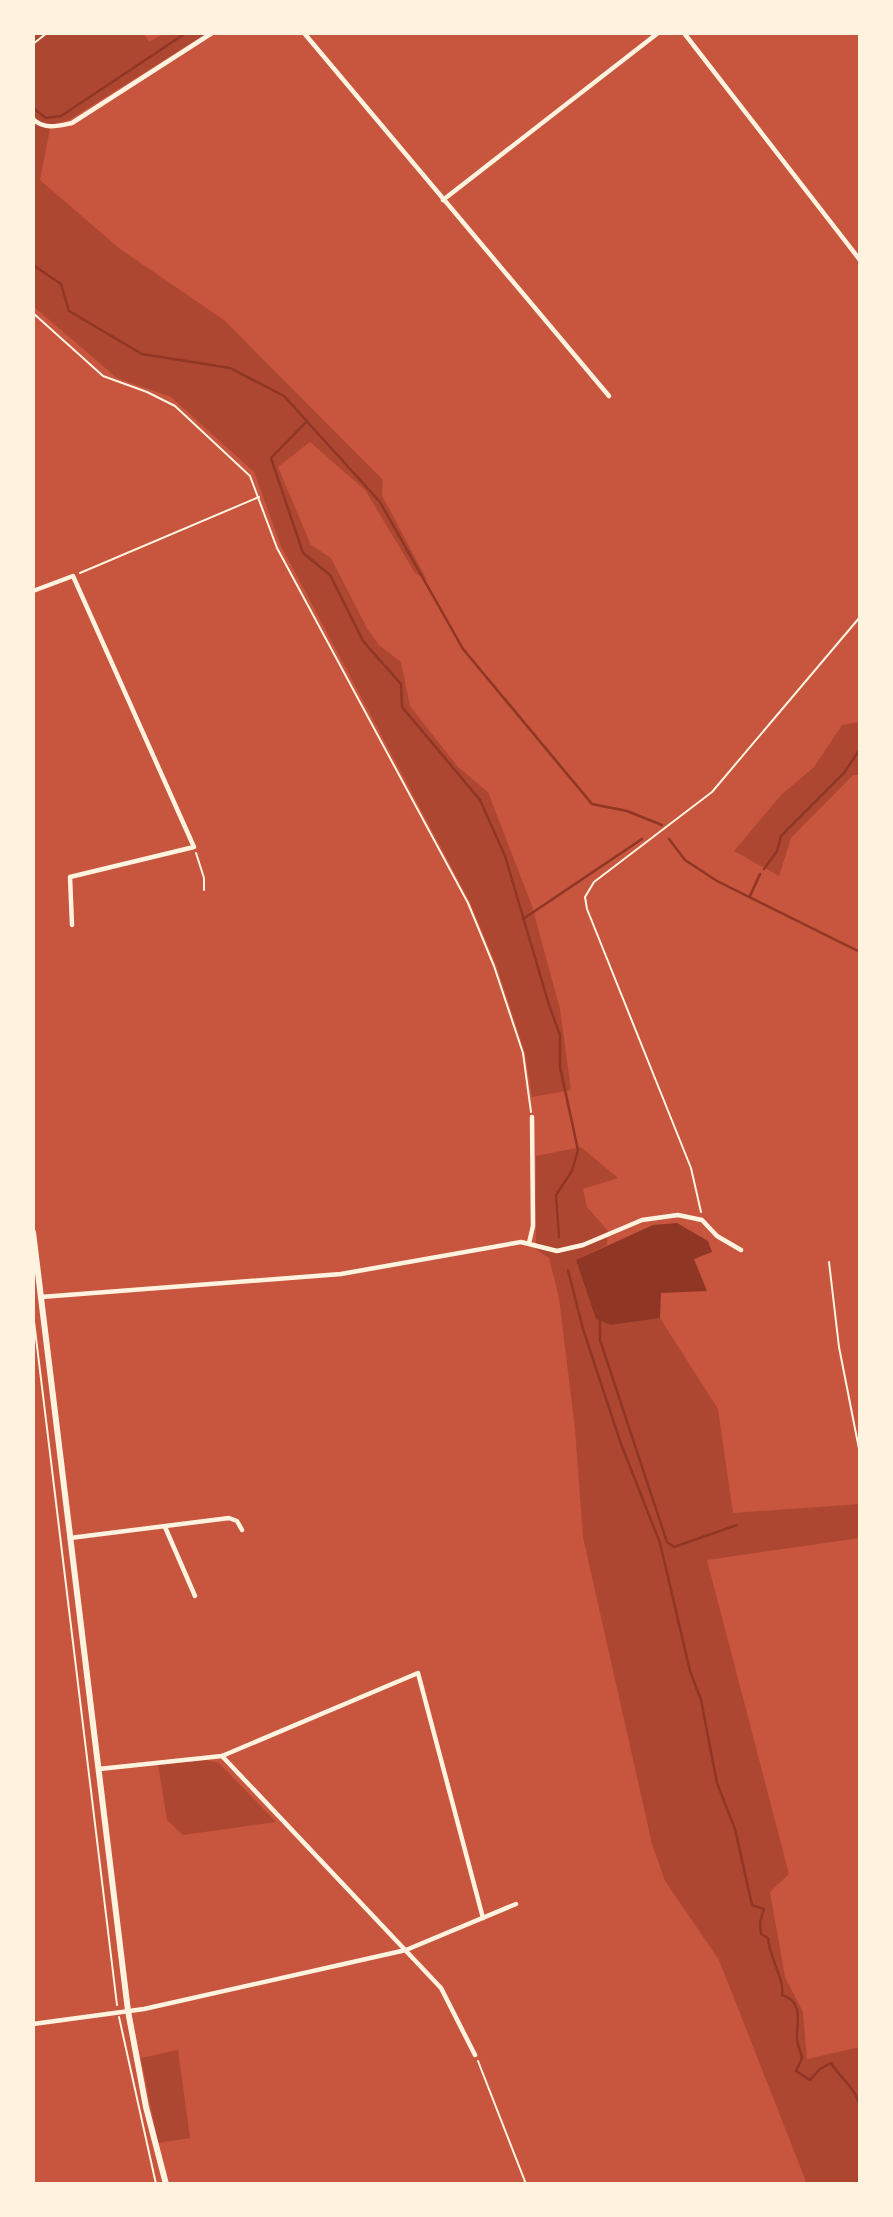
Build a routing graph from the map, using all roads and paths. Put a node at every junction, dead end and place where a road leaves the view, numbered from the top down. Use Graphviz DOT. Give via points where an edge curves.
graph roads {
  1 [pos="47,33"];
  2 [pos="212,33"];
  3 [pos="304,33"];
  4 [pos="658,33"];
  5 [pos="684,33"];
  6 [pos="33,44"];
  7 [pos="33,119"];
  8 [pos="443,200"];
  9 [pos="860,260"];
  10 [pos="33,313"];
  11 [pos="609,396"];
  12 [pos="259,497"];
  13 [pos="73,576"];
  14 [pos="33,592"];
  15 [pos="860,617"];
  16 [pos="194,847"];
  17 [pos="204,890"];
  18 [pos="72,925"];
  19 [pos="532,1117"];
  20 [pos="702,1220"];
  21 [pos="33,1232"];
  22 [pos="529,1243"];
  23 [pos="741,1250"];
  24 [pos="828,1262"];
  25 [pos="41,1297"];
  26 [pos="33,1313"];
  27 [pos="860,1454"];
  28 [pos="165,1527"];
  29 [pos="242,1530"];
  30 [pos="70,1538"];
  31 [pos="195,1596"];
  32 [pos="222,1756"];
  33 [pos="98,1769"];
  34 [pos="516,1904"];
  35 [pos="483,1918"];
  36 [pos="407,1950"];
  37 [pos="128,2011"];
  38 [pos="118,2013"];
  39 [pos="33,2024"];
  40 [pos="475,2054"];
  41 [pos="156,2184"];
  42 [pos="166,2184"];
  43 [pos="526,2184"];
  1 -- 6 [label="path"];
  2 -- 7 [label="street" via="72,122 56,127 39,125"];
  3 -- 8 [label="street"];
  4 -- 8 [label="street"];
  5 -- 9 [label="street"];
  8 -- 11 [label="street"];
  10 -- 12 [label="path" via="103,376 175,406 250,476"];
  12 -- 13 [label="path"];
  12 -- 19 [label="path" via="277,548 468,903 523,1053"];
  13 -- 14 [label="street"];
  13 -- 16 [label="street"];
  15 -- 20 [label="path" via="712,792 586,892 587,909 691,1168"];
  16 -- 17 [label="path"];
  16 -- 18 [label="street" via="70,877"];
  19 -- 22 [label="street" via="533,1226"];
  20 -- 22 [label="street" via="657,1217 557,1251"];
  20 -- 23 [label="street" via="717,1236"];
  21 -- 25 [label="main road"];
  22 -- 25 [label="street" via="341,1274"];
  24 -- 27 [label="path"];
  25 -- 30 [label="main road"];
  26 -- 38 [label="path"];
  28 -- 29 [label="street" via="229,1518"];
  28 -- 30 [label="street"];
  28 -- 31 [label="street"];
  30 -- 33 [label="main road"];
  32 -- 33 [label="street"];
  32 -- 35 [label="street" via="418,1673"];
  32 -- 36 [label="street"];
  33 -- 37 [label="main road"];
  34 -- 35 [label="street"];
  35 -- 36 [label="street"];
  36 -- 37 [label="street"];
  36 -- 40 [label="street" via="442,1988"];
  37 -- 38 [label="street"];
  37 -- 42 [label="main road"];
  38 -- 39 [label="street"];
  38 -- 41 [label="path"];
  40 -- 43 [label="path"];
}
